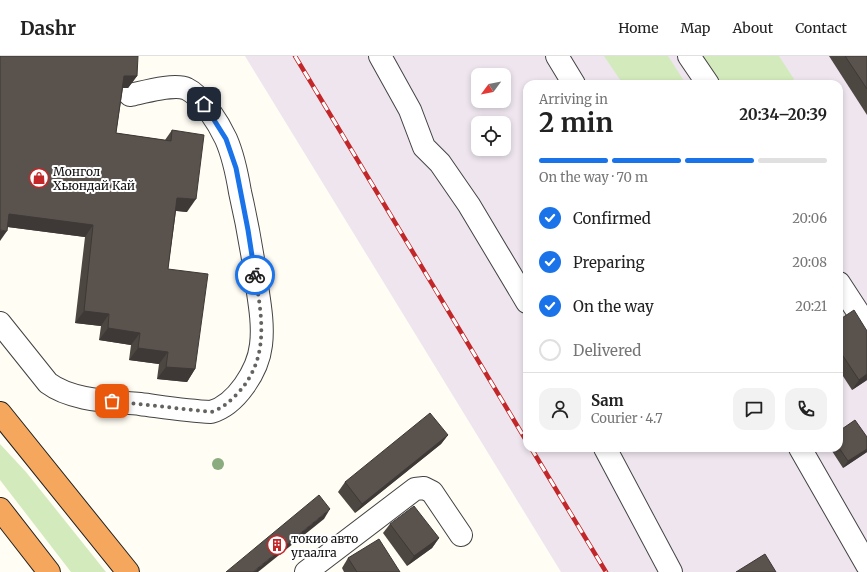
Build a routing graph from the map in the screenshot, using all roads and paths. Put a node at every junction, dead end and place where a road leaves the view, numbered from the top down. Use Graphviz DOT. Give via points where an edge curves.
graph roads {
  1 [pos="380,56"];
  2 [pos="557,56"];
  3 [pos="689,56"];
  4 [pos="572,80"];
  5 [pos="705,80"];
  6 [pos="130,95"];
  7 [pos="843,289"];
  8 [pos="523,295"];
  9 [pos="0,323"];
  10 [pos="867,326"];
  11 [pos="0,413"];
  12 [pos="607,452"];
  13 [pos="802,452"];
  14 [pos="0,509"];
  15 [pos="461,535"];
  16 [pos="867,565"];
  17 [pos="49,572"];
  18 [pos="128,572"];
  19 [pos="306,572"];
  20 [pos="671,572"];
  1 -- 8 [label="street" via="410,110 424,147 440,163 469,205"];
  2 -- 4 [label="street"];
  3 -- 5 [label="street"];
  6 -- 9 [label="street" via="169,87 186,88 198,97 209,111 226,139 236,168 262,318 261,345 255,367 244,386 228,403 211,412 96,399 68,394 54,388"];
  7 -- 10 [label="street"];
  11 -- 18 [label="highway"];
  12 -- 20 [label="street"];
  13 -- 16 [label="street"];
  14 -- 17 [label="highway"];
  15 -- 19 [label="street" via="432,492 424,488 415,489"];
}
